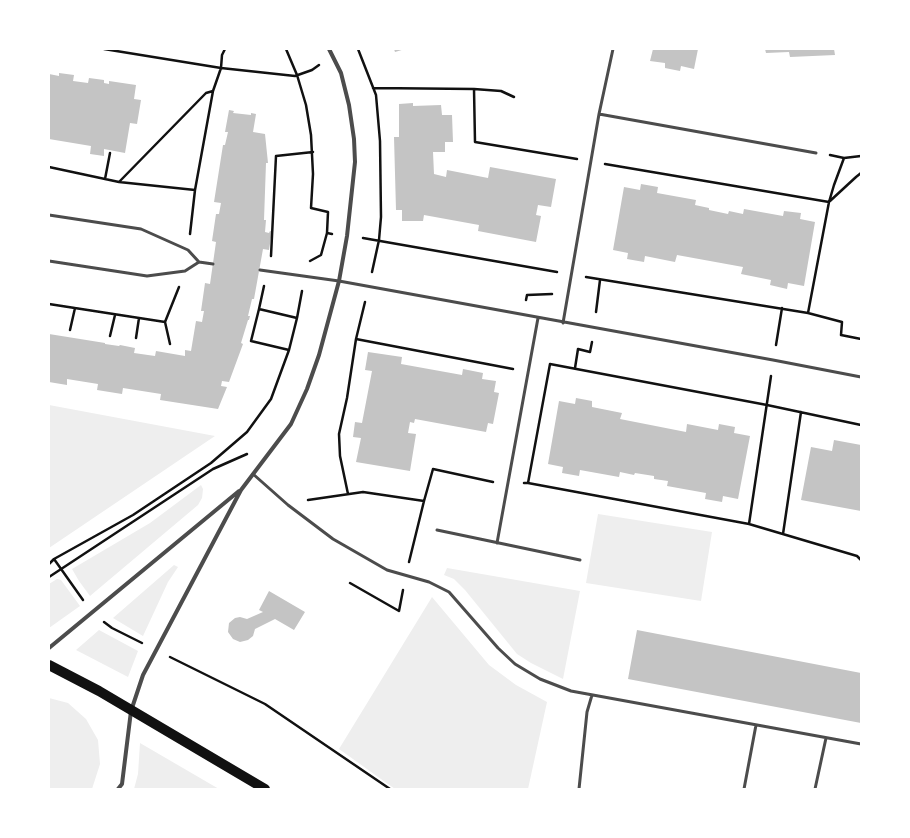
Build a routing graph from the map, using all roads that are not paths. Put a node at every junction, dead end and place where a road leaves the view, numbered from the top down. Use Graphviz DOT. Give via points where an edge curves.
graph roads {
  1 [pos="329,49"];
  2 [pos="613,49"];
  3 [pos="600,114"];
  4 [pos="816,153"];
  5 [pos="49,215"];
  6 [pos="49,261"];
  7 [pos="199,262"];
  8 [pos="213,264"];
  9 [pos="260,270"];
  10 [pos="339,281"];
  11 [pos="538,318"];
  12 [pos="564,323"];
  13 [pos="861,378"];
  14 [pos="253,474"];
  15 [pos="240,490"];
  16 [pos="437,530"];
  17 [pos="497,543"];
  18 [pos="580,560"];
  19 [pos="49,648"];
  20 [pos="49,665"];
  21 [pos="592,695"];
  22 [pos="131,711"];
  23 [pos="756,725"];
  24 [pos="826,738"];
  25 [pos="861,744"];
  26 [pos="118,789"];
  27 [pos="265,789"];
  28 [pos="579,789"];
  29 [pos="744,789"];
  30 [pos="815,789"];
  1 -- 10 [label="street" via="341,73 349,105 355,162"];
  2 -- 3 [label="lane"];
  3 -- 4 [label="lane"];
  3 -- 12 [label="lane"];
  5 -- 7 [label="lane" via="141,229 188,250"];
  6 -- 7 [label="lane" via="146,276 185,271"];
  7 -- 8 [label="lane"];
  9 -- 10 [label="lane"];
  10 -- 11 [label="lane"];
  10 -- 14 [label="street" via="307,389 291,424"];
  11 -- 12 [label="lane"];
  11 -- 17 [label="lane"];
  12 -- 13 [label="lane"];
  14 -- 15 [label="street"];
  14 -- 21 [label="lane" via="333,539 387,570 429,582 449,592 515,664 540,679 571,691"];
  15 -- 19 [label="street"];
  15 -- 22 [label="street" via="143,675"];
  16 -- 17 [label="lane"];
  17 -- 18 [label="lane"];
  20 -- 22 [label="main road"];
  21 -- 23 [label="lane"];
  21 -- 28 [label="lane" via="587,712"];
  22 -- 26 [label="street" via="122,784"];
  22 -- 27 [label="main road"];
  23 -- 24 [label="lane"];
  23 -- 29 [label="lane"];
  24 -- 25 [label="lane"];
  24 -- 30 [label="lane"];
}
